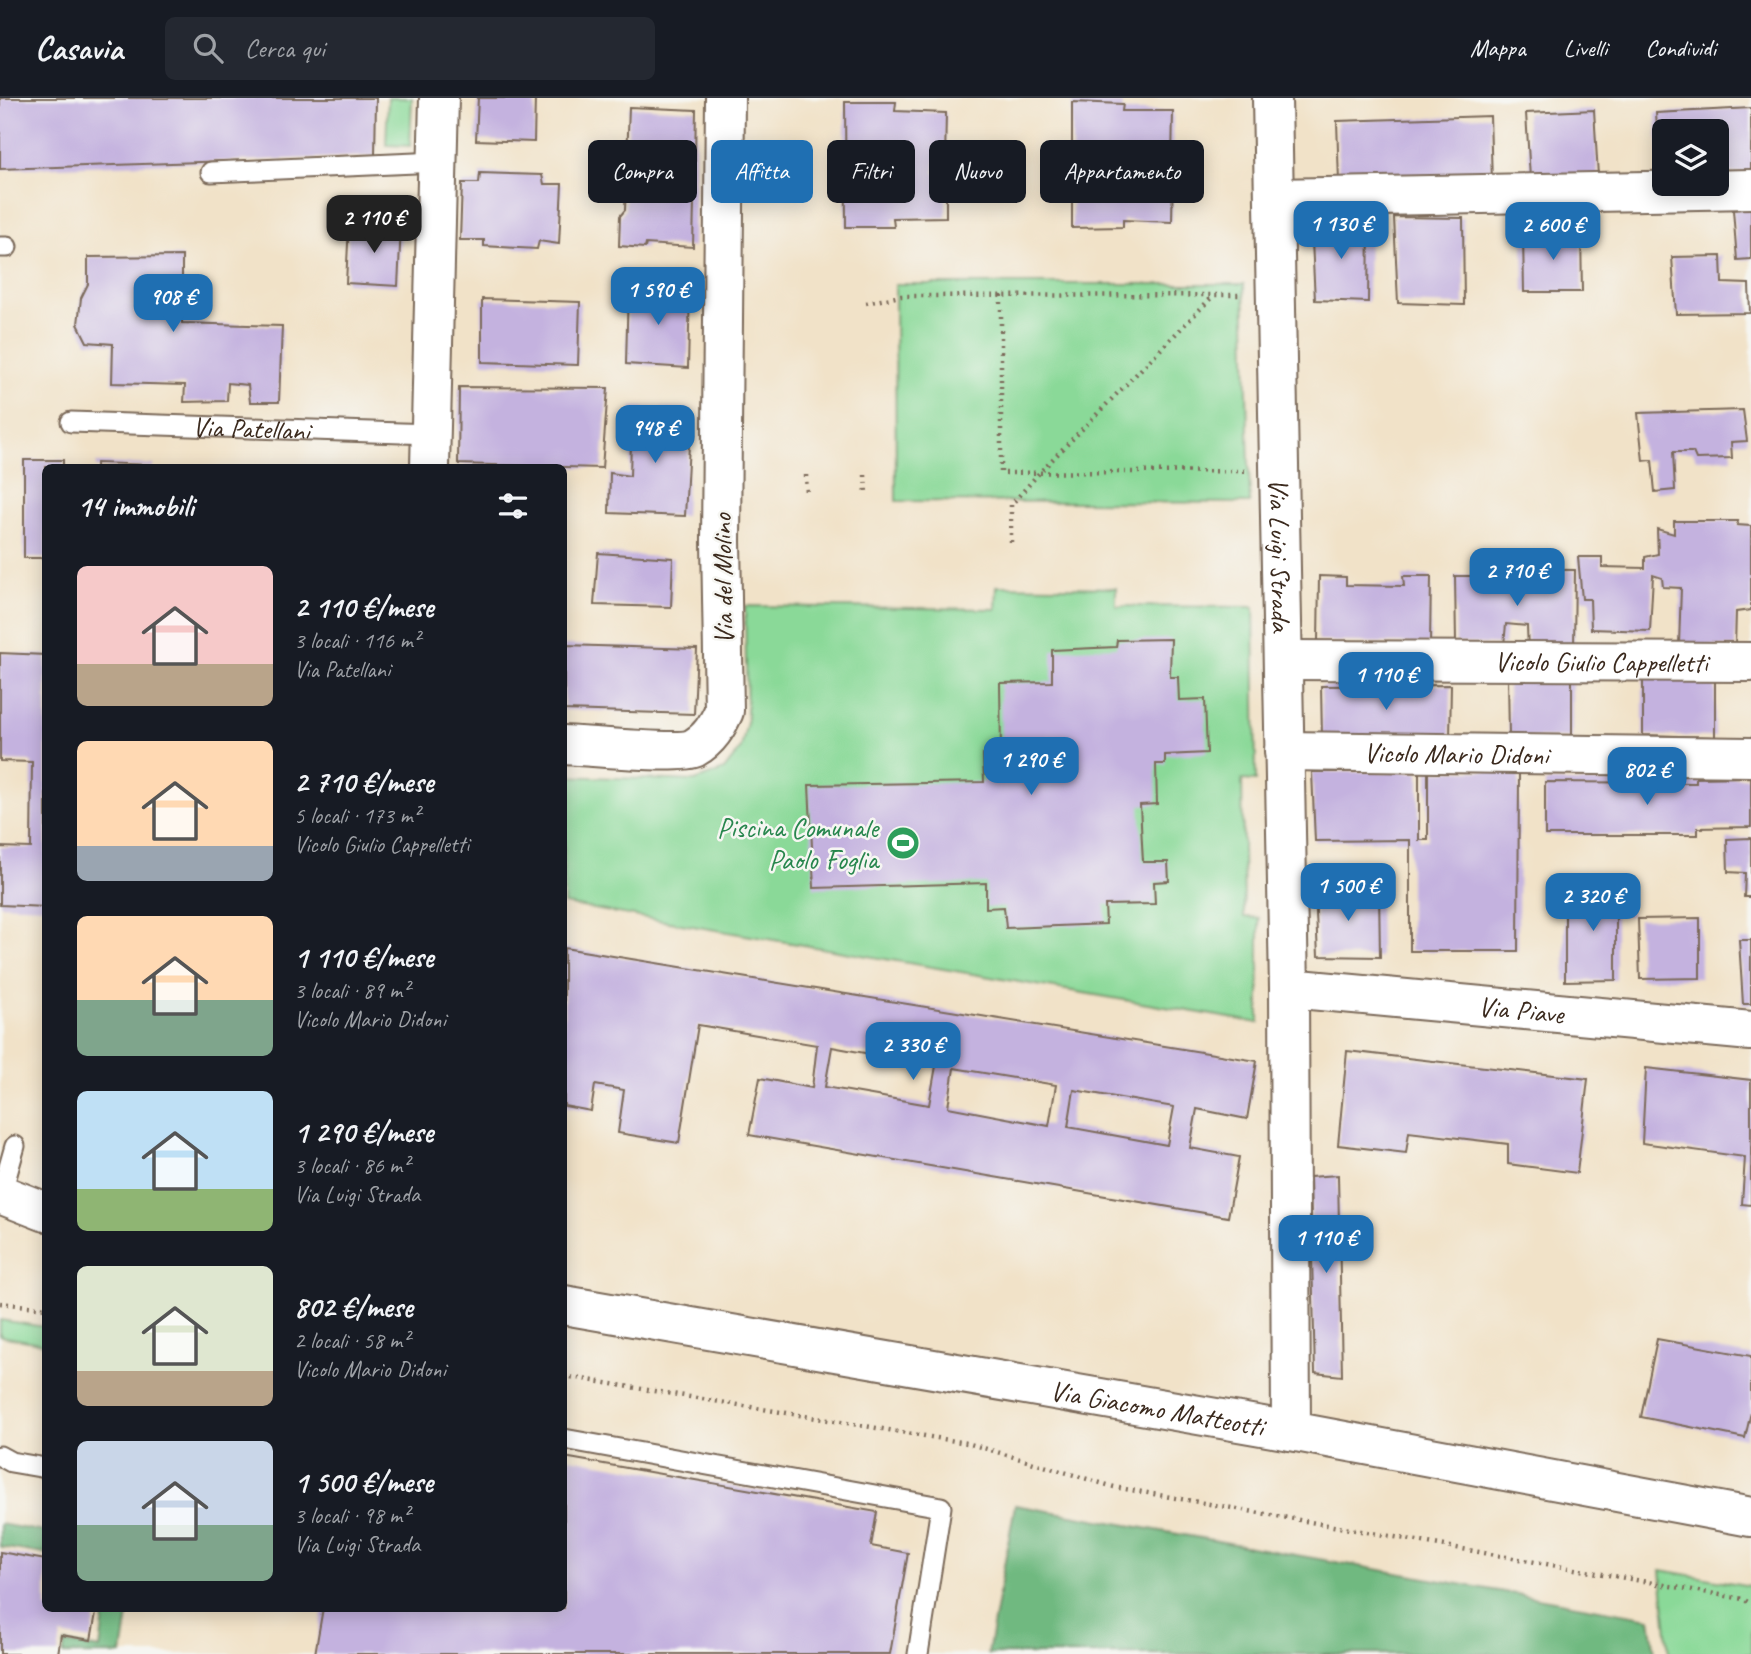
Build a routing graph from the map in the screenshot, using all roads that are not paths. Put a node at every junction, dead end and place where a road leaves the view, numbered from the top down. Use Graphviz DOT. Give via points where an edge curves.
graph roads {
  1 [pos="439,98"];
  2 [pos="725,98"];
  3 [pos="1272,98"];
  4 [pos="438,162"];
  5 [pos="211,172"];
  6 [pos="1751,188"];
  7 [pos="1274,198"];
  8 [pos="71,422"];
  9 [pos="430,451"];
  10 [pos="1283,660"];
  11 [pos="1751,662"];
  12 [pos="567,745"];
  13 [pos="1284,751"];
  14 [pos="1751,758"];
  15 [pos="1289,988"];
  16 [pos="1751,1031"];
  17 [pos="15,1146"];
  18 [pos="0,1202"];
  19 [pos="42,1212"];
  20 [pos="567,1306"];
  21 [pos="1291,1431"];
  22 [pos="567,1440"];
  23 [pos="0,1456"];
  24 [pos="42,1467"];
  25 [pos="1751,1517"];
  26 [pos="918,1654"];
  1 -- 4 [label="street, Via Patellani"];
  2 -- 12 [label="street, Via del Molino" via="732,542 724,710 713,734 692,749"];
  3 -- 7 [label="street, Via Luigi Strada"];
  4 -- 5 [label="lane"];
  4 -- 9 [label="street, Via Patellani"];
  6 -- 7 [label="street"];
  7 -- 10 [label="street, Via Luigi Strada"];
  8 -- 9 [label="lane, Via Patellani"];
  10 -- 11 [label="street, Vicolo Giulio Cappelletti"];
  10 -- 13 [label="street, Via Luigi Strada"];
  13 -- 14 [label="street, Vicolo Mario Didoni"];
  13 -- 15 [label="street, Via Luigi Strada"];
  15 -- 16 [label="street, Via Piave"];
  15 -- 21 [label="street, Via Luigi Strada"];
  17 -- 18 [label="lane"];
  18 -- 19 [label="street"];
  20 -- 21 [label="street, Via Giacomo Matteotti"];
  21 -- 25 [label="street, Via Giacomo Matteotti"];
  22 -- 26 [label="lane" via="941,1507"];
  23 -- 24 [label="lane"];
}
